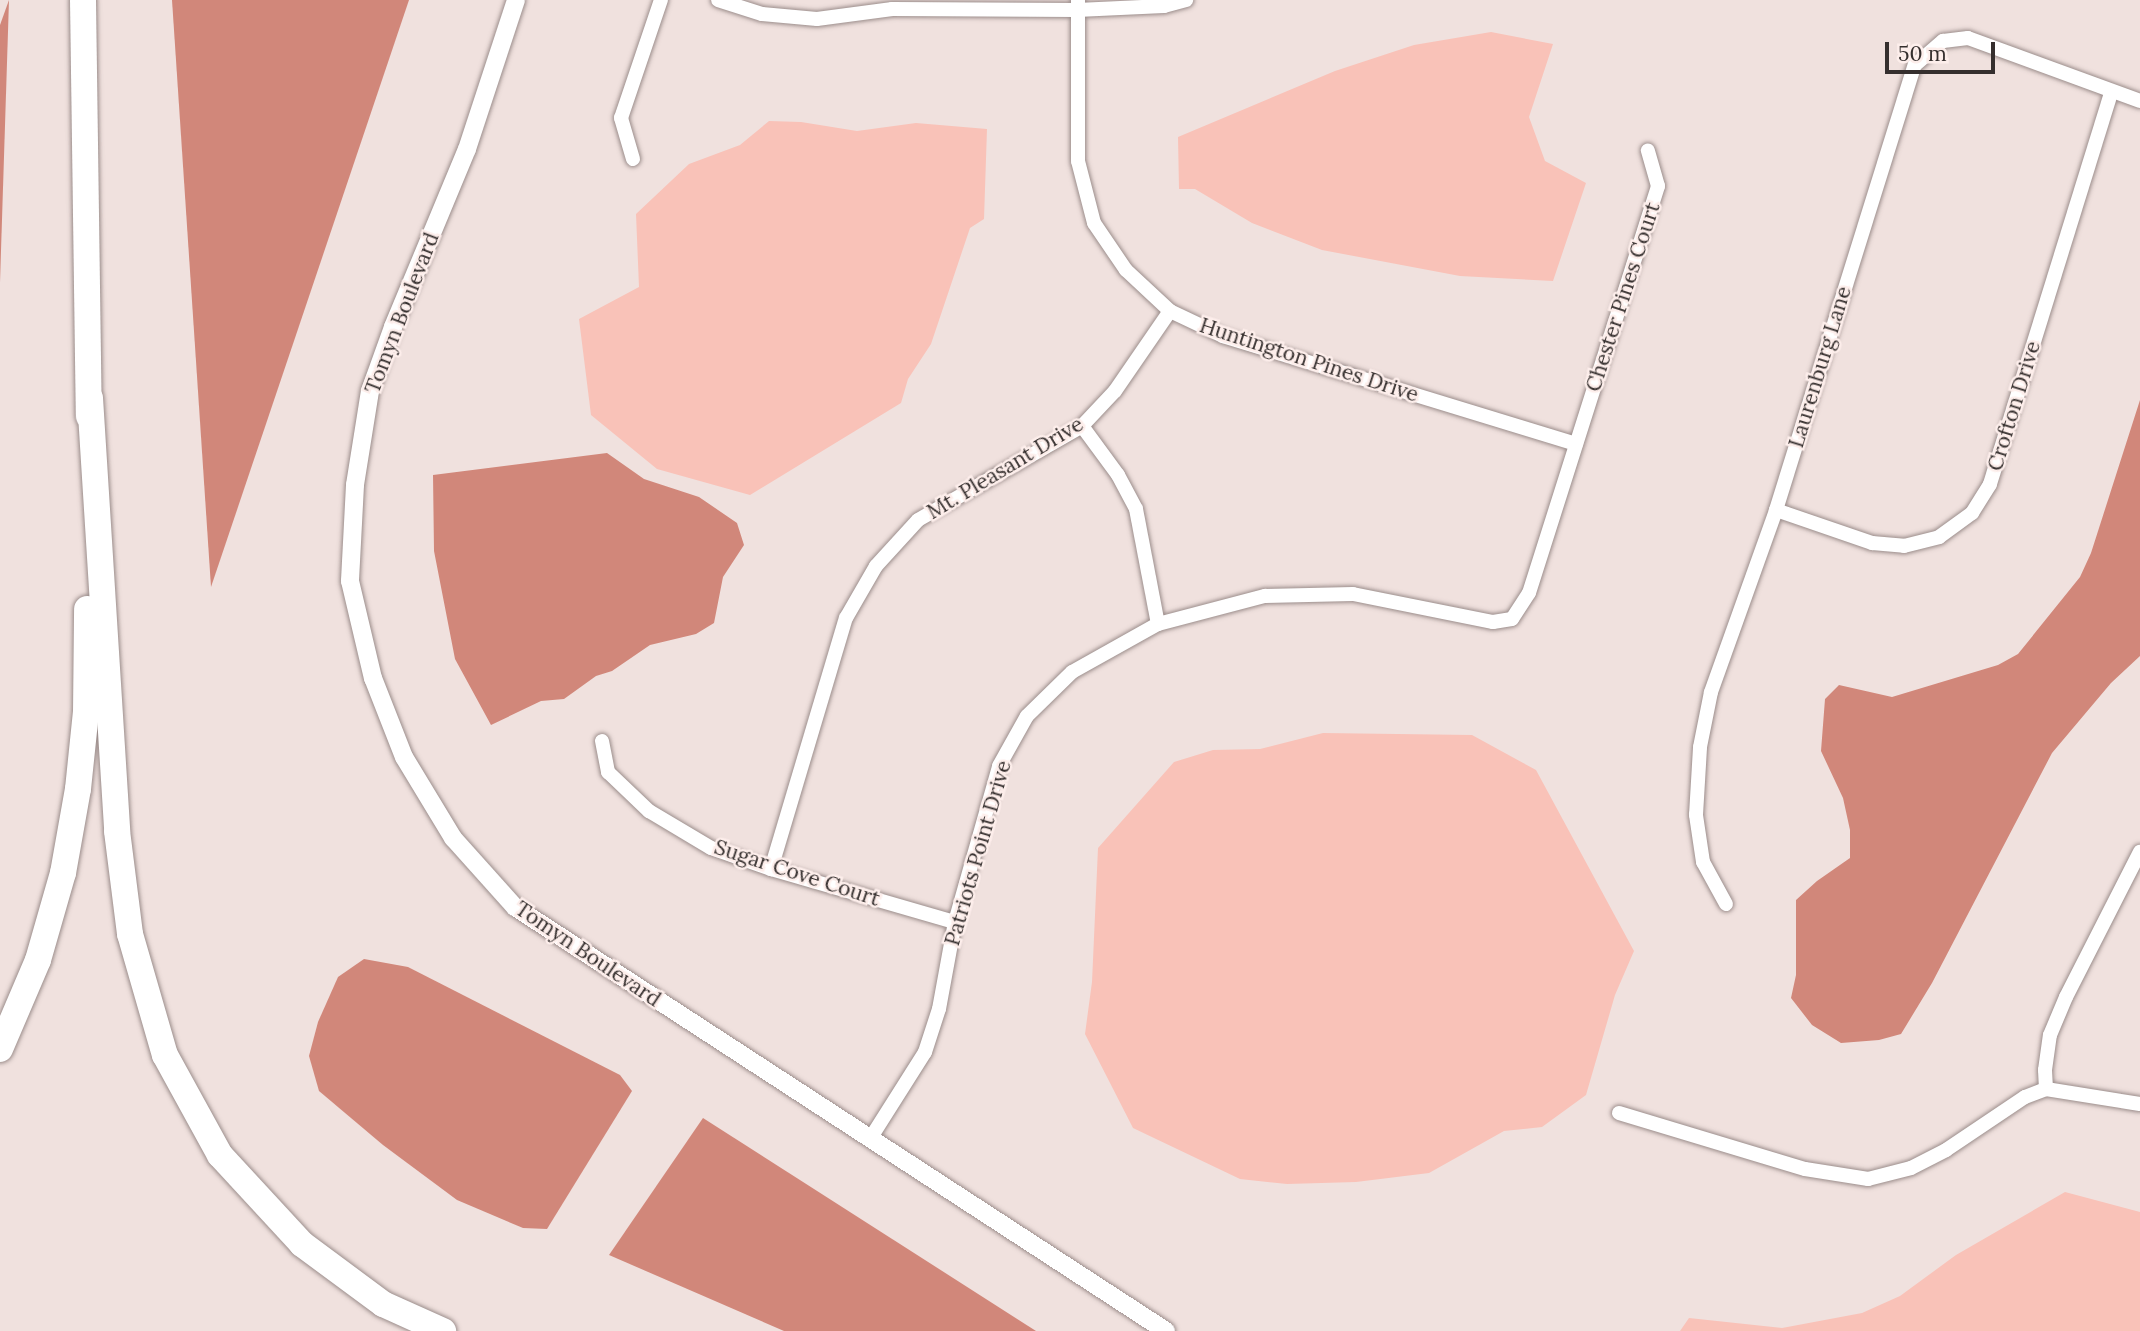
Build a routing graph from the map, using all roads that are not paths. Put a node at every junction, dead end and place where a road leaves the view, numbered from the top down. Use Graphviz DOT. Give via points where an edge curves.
graph roads {
  1 [pos="83,0"];
  2 [pos="516,0"];
  3 [pos="661,0"];
  4 [pos="718,0"];
  5 [pos="1186,0"];
  6 [pos="1077,5"];
  7 [pos="2111,93"];
  8 [pos="2140,101"];
  9 [pos="1648,150"];
  10 [pos="633,159"];
  11 [pos="1170,311"];
  12 [pos="1082,426"];
  13 [pos="1576,444"];
  14 [pos="1776,510"];
  15 [pos="1158,624"];
  16 [pos="98,718"];
  17 [pos="602,741"];
  18 [pos="2140,852"];
  19 [pos="771,869"];
  20 [pos="1726,904"];
  21 [pos="955,922"];
  22 [pos="0,1049"];
  23 [pos="2046,1089"];
  24 [pos="2140,1104"];
  25 [pos="1619,1113"];
  26 [pos="870,1139"];
  27 [pos="443,1331"];
  28 [pos="1166,1331"];
  1 -- 16 [label="highway"];
  2 -- 26 [label="street, Tomyn Boulevard" via="467,149 370,391 355,485 349,581 373,678 404,757 453,838 515,907"];
  3 -- 10 [label="street" via="621,118"];
  4 -- 6 [label="street" via="762,14 817,19 892,9"];
  5 -- 6 [label="street" via="1164,6"];
  6 -- 11 [label="street, Huntington Pines Drive" via="1078,161 1094,223 1126,270"];
  7 -- 8 [label="street, Laurenburg Lane"];
  7 -- 14 [label="street, Crofton Drive" via="1990,484 1972,513 1939,537 1904,547 1872,543"];
  7 -- 14 [label="street, Laurenburg Lane" via="1968,38 1943,41 1915,65"];
  9 -- 13 [label="street, Chester Pines Court" via="1658,186"];
  11 -- 12 [label="street, Mt. Pleasant Drive" via="1115,391"];
  11 -- 13 [label="street, Huntington Pines Drive" via="1223,336"];
  12 -- 15 [label="street" via="1136,509"];
  12 -- 19 [label="street, Mt. Pleasant Drive" via="918,520 876,566 846,618"];
  13 -- 15 [label="street, Patriots Point Drive" via="1529,593 1512,619 1493,622 1353,594 1265,596"];
  14 -- 20 [label="street, Laurenburg Lane" via="1711,692 1700,747 1696,815 1703,862"];
  15 -- 21 [label="street, Patriots Point Drive" via="1072,672 1027,716 999,766"];
  16 -- 22 [label="highway" via="38,960"];
  16 -- 27 [label="highway" via="130,934 165,1055 220,1155 302,1244 383,1304"];
  17 -- 19 [label="street, Sugar Cove Court" via="608,772 649,811 711,848"];
  18 -- 23 [label="street" via="2050,1035"];
  19 -- 21 [label="street, Sugar Cove Court"];
  21 -- 26 [label="street, Patriots Point Drive" via="939,1009 925,1052"];
  23 -- 24 [label="street"];
  23 -- 25 [label="street" via="2025,1097 1911,1168 1868,1179 1805,1169"];
  26 -- 28 [label="street, Tomyn Boulevard"];
}
